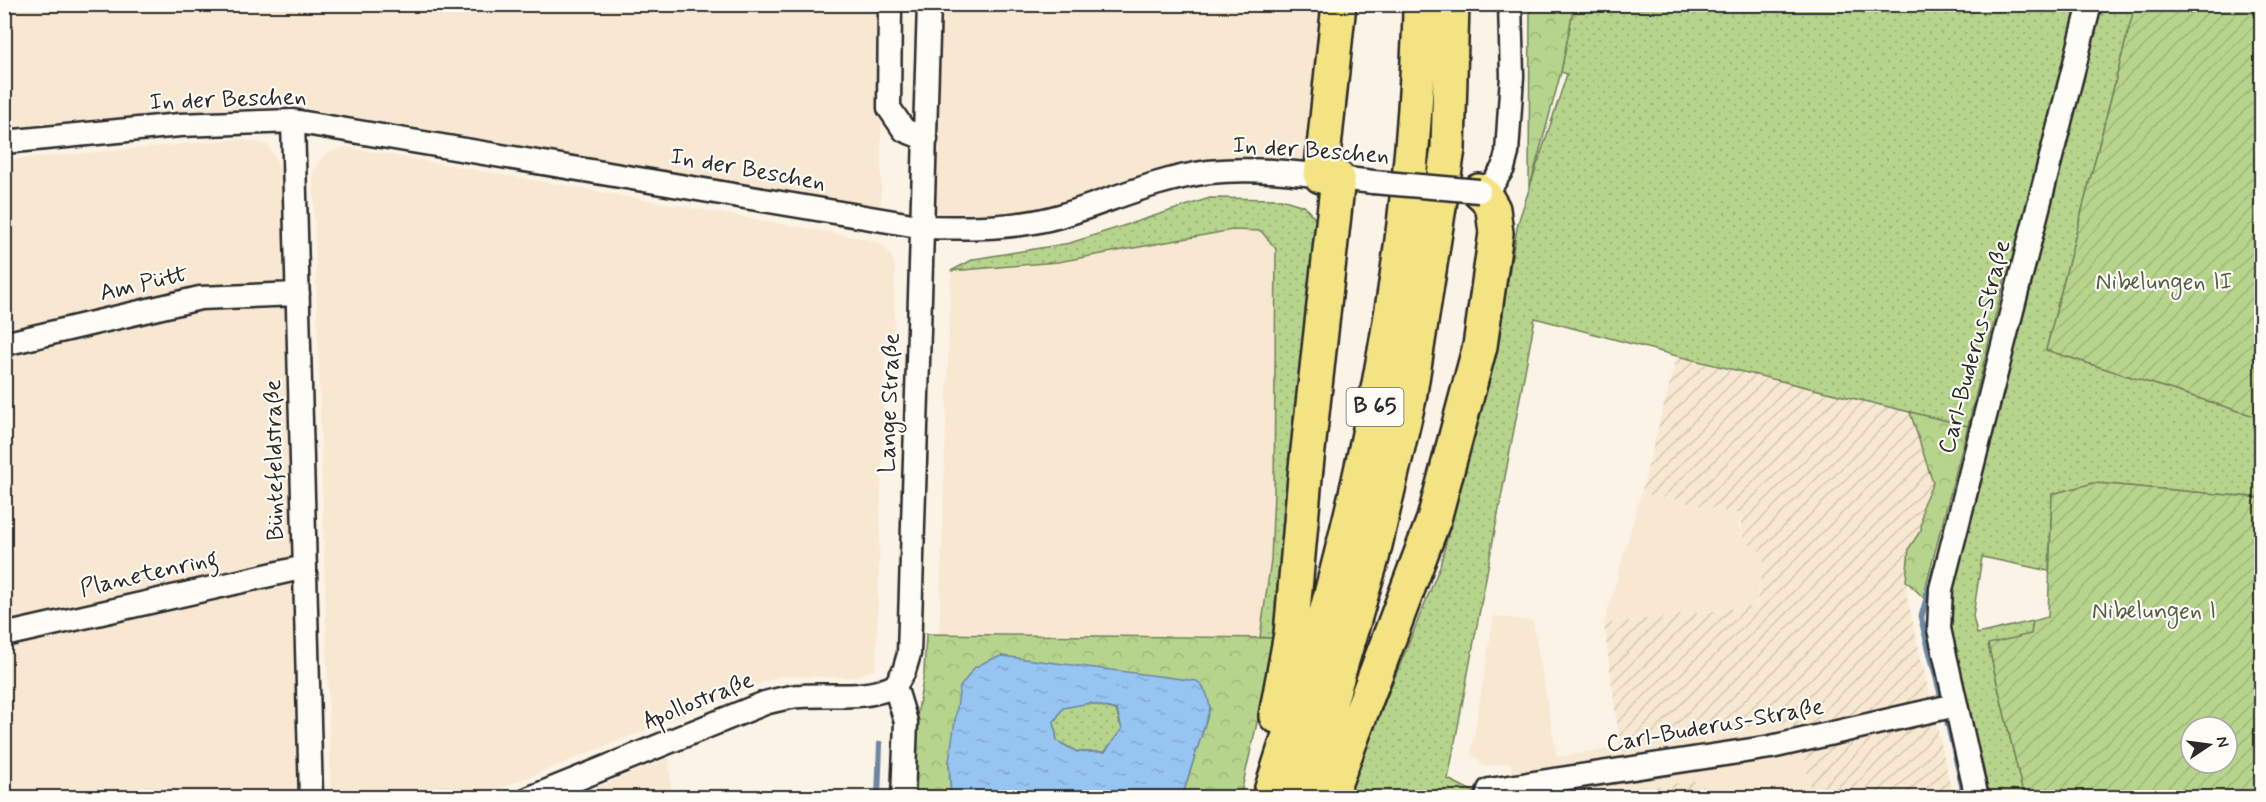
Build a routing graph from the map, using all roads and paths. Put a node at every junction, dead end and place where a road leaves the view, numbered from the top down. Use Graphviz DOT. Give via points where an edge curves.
graph roads {
  1 [pos="890,4"];
  2 [pos="929,4"];
  3 [pos="1339,4"];
  4 [pos="1420,4"];
  5 [pos="1452,4"];
  6 [pos="1510,4"];
  7 [pos="2090,4"];
  8 [pos="293,121"];
  9 [pos="926,139"];
  10 [pos="4,142"];
  11 [pos="1329,177"];
  12 [pos="1479,191"];
  13 [pos="924,226"];
  14 [pos="298,294"];
  15 [pos="4,344"];
  16 [pos="304,567"];
  17 [pos="4,635"];
  18 [pos="895,686"];
  19 [pos="1956,705"];
  20 [pos="311,798"];
  21 [pos="530,798"];
  22 [pos="903,798"];
  23 [pos="1261,798"];
  24 [pos="1269,798"];
  25 [pos="1302,798"];
  26 [pos="1329,798"];
  27 [pos="1487,798"];
  28 [pos="1977,798"];
  1 -- 9 [label="street" via="889,108 904,130"];
  2 -- 9 [label="street, Lange Straße"];
  3 -- 11 [label="highway"];
  4 -- 24 [label="highway, B 65" via="1412,152 1387,349 1333,586"];
  5 -- 25 [label="highway, B 65" via="1448,149 1409,399 1372,558"];
  6 -- 12 [label="street" via="1512,76 1507,153 1494,182"];
  7 -- 19 [label="street, Carl-Buderus-Straße" via="1941,589 1939,629"];
  8 -- 10 [label="street, In der Beschen" via="180,125"];
  8 -- 13 [label="street, In der Beschen"];
  8 -- 14 [label="street, Büntefeldstraße"];
  9 -- 13 [label="street, Lange Straße"];
  11 -- 12 [label="street, In der Beschen, bridge"];
  11 -- 13 [label="street, In der Beschen" via="1209,172 1130,191 1058,217 1020,225 983,229"];
  11 -- 23 [label="highway" via="1291,634"];
  12 -- 26 [label="highway" via="1493,209 1496,232 1480,346 1434,519"];
  13 -- 18 [label="street, Lange Straße" via="909,654"];
  14 -- 15 [label="street, Am Pütt" via="200,298"];
  14 -- 16 [label="street, Büntefeldstraße"];
  16 -- 17 [label="street, Planetenring"];
  16 -- 20 [label="street, Büntefeldstraße"];
  18 -- 21 [label="street, Apollostraße" via="861,696 802,696 765,703"];
  18 -- 22 [label="street" via="906,722"];
  19 -- 27 [label="street, Carl-Buderus-Straße" via="1771,747 1489,789"];
  19 -- 28 [label="street, Carl-Buderus-Straße"];
}
